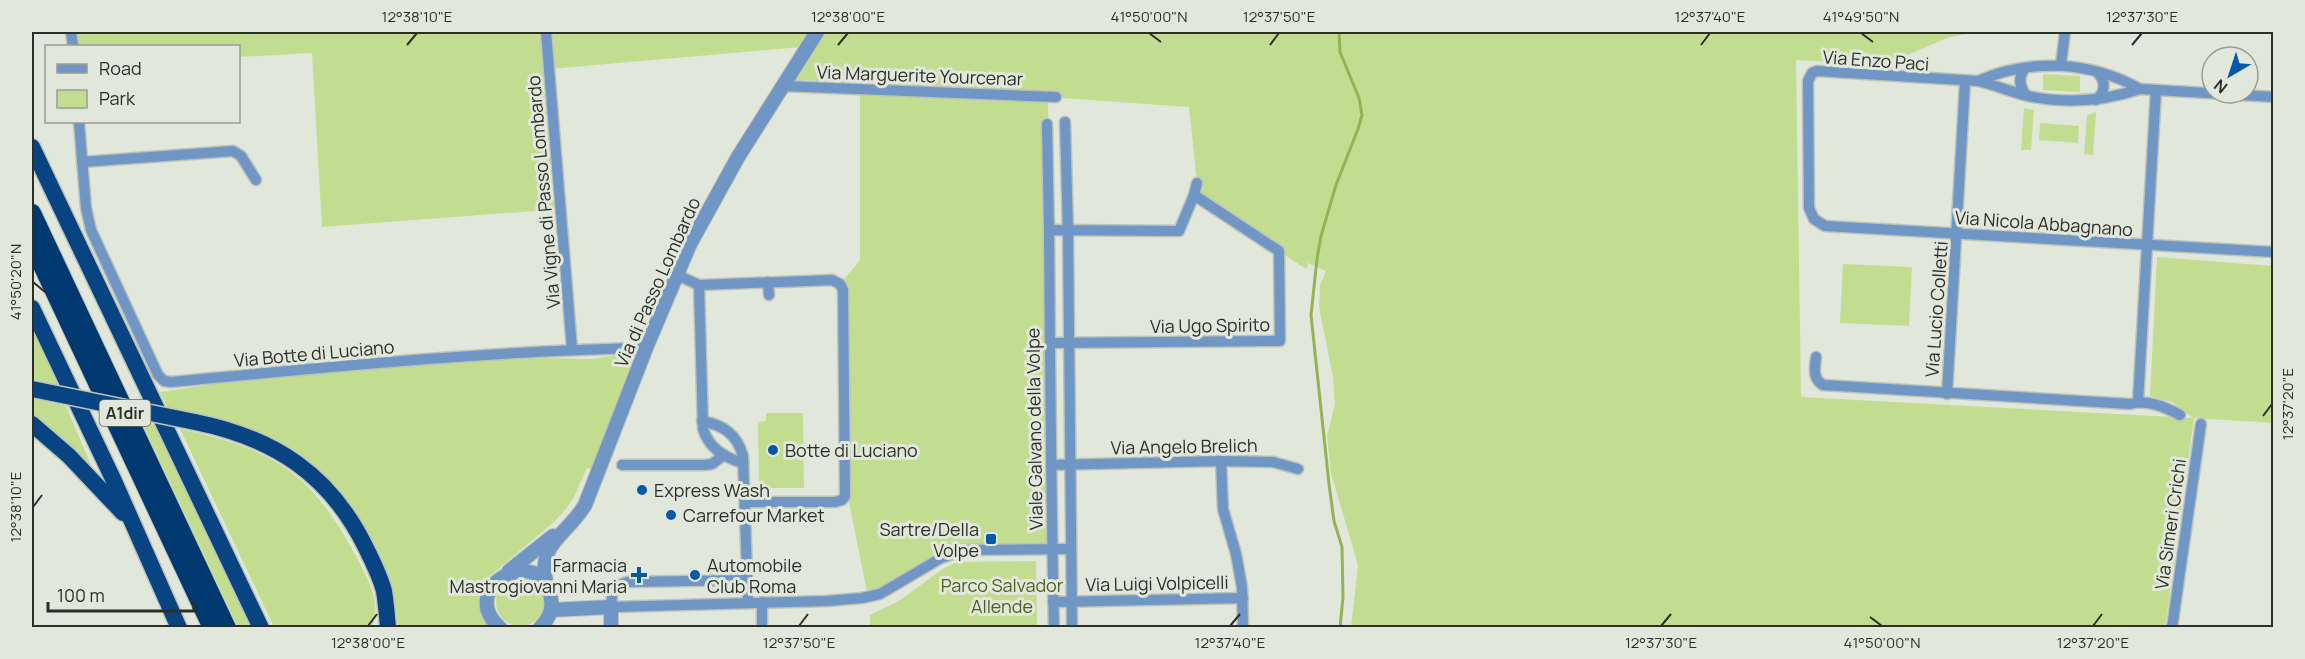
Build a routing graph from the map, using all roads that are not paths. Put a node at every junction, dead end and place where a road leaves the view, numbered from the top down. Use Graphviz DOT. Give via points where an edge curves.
graph roads {
  1 [pos="546,32"];
  2 [pos="817,32"];
  3 [pos="2065,32"];
  4 [pos="2061,64"];
  5 [pos="2025,68"];
  6 [pos="2097,72"];
  7 [pos="1978,81"];
  8 [pos="1965,82"];
  9 [pos="783,86"];
  10 [pos="2140,89"];
  11 [pos="2156,90"];
  12 [pos="2026,95"];
  13 [pos="1056,97"];
  14 [pos="2274,97"];
  15 [pos="2096,100"];
  16 [pos="1065,122"];
  17 [pos="79,123"];
  18 [pos="1047,124"];
  19 [pos="32,147"];
  20 [pos="82,162"];
  21 [pos="256,180"];
  22 [pos="1197,183"];
  23 [pos="1194,195"];
  24 [pos="32,213"];
  25 [pos="1814,219"];
  26 [pos="1049,230"];
  27 [pos="1068,231"];
  28 [pos="1957,235"];
  29 [pos="32,244"];
  30 [pos="2147,246"];
  31 [pos="2274,252"];
  32 [pos="677,275"];
  33 [pos="768,282"];
  34 [pos="699,285"];
  35 [pos="769,295"];
  36 [pos="32,308"];
  37 [pos="1050,343"];
  38 [pos="1069,344"];
  39 [pos="646,348"];
  40 [pos="572,349"];
  41 [pos="1816,357"];
  42 [pos="32,389"];
  43 [pos="1947,394"];
  44 [pos="2138,402"];
  45 [pos="2180,415"];
  46 [pos="702,421"];
  47 [pos="32,424"];
  48 [pos="2201,424"];
  49 [pos="724,456"];
  50 [pos="1221,461"];
  51 [pos="744,463"];
  52 [pos="1070,464"];
  53 [pos="622,465"];
  54 [pos="1051,465"];
  55 [pos="1298,469"];
  56 [pos="745,502"];
  57 [pos="133,524"];
  58 [pos="569,525"];
  59 [pos="1052,549"];
  60 [pos="1071,549"];
  61 [pos="505,574"];
  62 [pos="748,580"];
  63 [pos="547,586"];
  64 [pos="1243,598"];
  65 [pos="1072,601"];
  66 [pos="762,602"];
  67 [pos="1053,602"];
  68 [pos="748,603"];
  69 [pos="611,607"];
  70 [pos="551,610"];
  71 [pos="387,619"];
  72 [pos="498,626"];
  73 [pos="179,627"];
  74 [pos="212,627"];
  75 [pos="227,627"];
  76 [pos="263,627"];
  77 [pos="379,627"];
  78 [pos="540,627"];
  79 [pos="611,627"];
  80 [pos="762,627"];
  81 [pos="1054,627"];
  82 [pos="1072,627"];
  83 [pos="1243,627"];
  84 [pos="2172,627"];
  1 -- 40 [label="street, Via Vigne di Passo Lombardo"];
  2 -- 9 [label="street, Via di Passo Lombardo"];
  3 -- 4 [label="street"];
  4 -- 5 [label="street, Via Enzo Paci"];
  4 -- 6 [label="street, Via Enzo Paci"];
  5 -- 7 [label="street, Via Enzo Paci" via="2001,71"];
  5 -- 12 [label="street" via="2020,79"];
  6 -- 10 [label="street, Via Enzo Paci"];
  6 -- 15 [label="street" via="2104,86"];
  7 -- 8 [label="street, Via Enzo Paci"];
  7 -- 12 [label="street, Via Enzo Paci"];
  8 -- 25 [label="street, Via Enzo Paci" via="1812,73 1808,81 1809,208"];
  8 -- 28 [label="street, Via Lucio Colletti"];
  9 -- 13 [label="street, Via Marguerite Yourcenar"];
  9 -- 32 [label="street, Via di Passo Lombardo" via="717,192"];
  10 -- 11 [label="street, Via Enzo Paci"];
  10 -- 15 [label="street, Via Enzo Paci"];
  11 -- 14 [label="street, Via Enzo Paci"];
  11 -- 30 [label="street"];
  12 -- 15 [label="street, Via Enzo Paci"];
  16 -- 27 [label="street, Viale Galvano della Volpe"];
  17 -- 20 [label="street, Via Botte di Luciano"];
  18 -- 26 [label="street, Viale Galvano della Volpe"];
  19 -- 76 [label="highway"];
  20 -- 21 [label="street" via="233,151 241,156"];
  20 -- 40 [label="street, Via Botte di Luciano" via="88,219 97,244 158,375 166,381"];
  22 -- 23 [label="street"];
  23 -- 27 [label="street" via="1179,231"];
  23 -- 38 [label="street, Via Ugo Spirito" via="1279,251 1280,340"];
  24 -- 75 [label="highway, A1dir"];
  25 -- 28 [label="street, Via Nicola Abbagnano" via="1825,226"];
  26 -- 27 [label="street"];
  26 -- 37 [label="street, Viale Galvano della Volpe"];
  27 -- 38 [label="street, Viale Galvano della Volpe"];
  28 -- 30 [label="street, Via Nicola Abbagnano"];
  28 -- 43 [label="street, Via Lucio Colletti"];
  29 -- 74 [label="highway, A1dir"];
  30 -- 31 [label="street, Via Nicola Abbagnano"];
  30 -- 44 [label="street"];
  32 -- 34 [label="street"];
  32 -- 39 [label="street, Via di Passo Lombardo"];
  33 -- 34 [label="street"];
  33 -- 35 [label="street"];
  33 -- 56 [label="street" via="832,280 842,287 845,493 842,500 835,502"];
  34 -- 46 [label="street"];
  36 -- 57 [label="highway"];
  37 -- 38 [label="street, Via Ugo Spirito"];
  37 -- 54 [label="street, Viale Galvano della Volpe"];
  38 -- 52 [label="street, Viale Galvano della Volpe"];
  39 -- 40 [label="street, Via Botte di Luciano"];
  39 -- 58 [label="street, Via di Passo Lombardo" via="585,506"];
  41 -- 43 [label="street, Via Lucio Colletti" via="1814,375 1823,385"];
  42 -- 71 [label="highway, bridge" via="237,432 293,459 317,479 362,539 382,585"];
  43 -- 44 [label="street, Via Lucio Colletti"];
  44 -- 45 [label="street, Via Lucio Colletti"];
  46 -- 49 [label="street" via="706,438"];
  46 -- 51 [label="street" via="731,434 740,446"];
  47 -- 57 [label="highway" via="69,456"];
  48 -- 84 [label="street, Via Simeri Crichi"];
  49 -- 51 [label="street"];
  49 -- 53 [label="street" via="705,465"];
  50 -- 52 [label="street, Via Angelo Brelich"];
  50 -- 55 [label="street, Via Angelo Brelich" via="1277,462"];
  50 -- 64 [label="street" via="1222,510 1238,564"];
  51 -- 56 [label="street"];
  52 -- 54 [label="street, Via Angelo Brelich"];
  52 -- 60 [label="street, Viale Galvano della Volpe"];
  54 -- 59 [label="street, Viale Galvano della Volpe"];
  56 -- 62 [label="street"];
  57 -- 73 [label="highway"];
  58 -- 61 [label="street, Via di Passo Lombardo"];
  58 -- 63 [label="street, Via di Passo Lombardo" via="545,557"];
  59 -- 60 [label="street"];
  59 -- 66 [label="street" via="964,550 868,597"];
  59 -- 67 [label="street, Viale Galvano della Volpe"];
  60 -- 65 [label="street, Viale Galvano della Volpe"];
  61 -- 63 [label="street" via="526,571"];
  61 -- 72 [label="street, Via di Passo Lombardo" via="493,584 488,599 490,615"];
  62 -- 68 [label="street"];
  62 -- 69 [label="street" via="627,582 615,587"];
  63 -- 70 [label="street, Via di Passo Lombardo"];
  64 -- 65 [label="street, Via Luigi Volpicelli"];
  64 -- 83 [label="street"];
  65 -- 67 [label="street, Via Luigi Volpicelli"];
  65 -- 82 [label="street, Viale Galvano della Volpe"];
  66 -- 68 [label="street"];
  66 -- 80 [label="street"];
  67 -- 81 [label="street, Viale Galvano della Volpe"];
  68 -- 69 [label="street"];
  69 -- 70 [label="street"];
  69 -- 79 [label="street"];
  70 -- 78 [label="street"];
  71 -- 77 [label="highway"];
}
